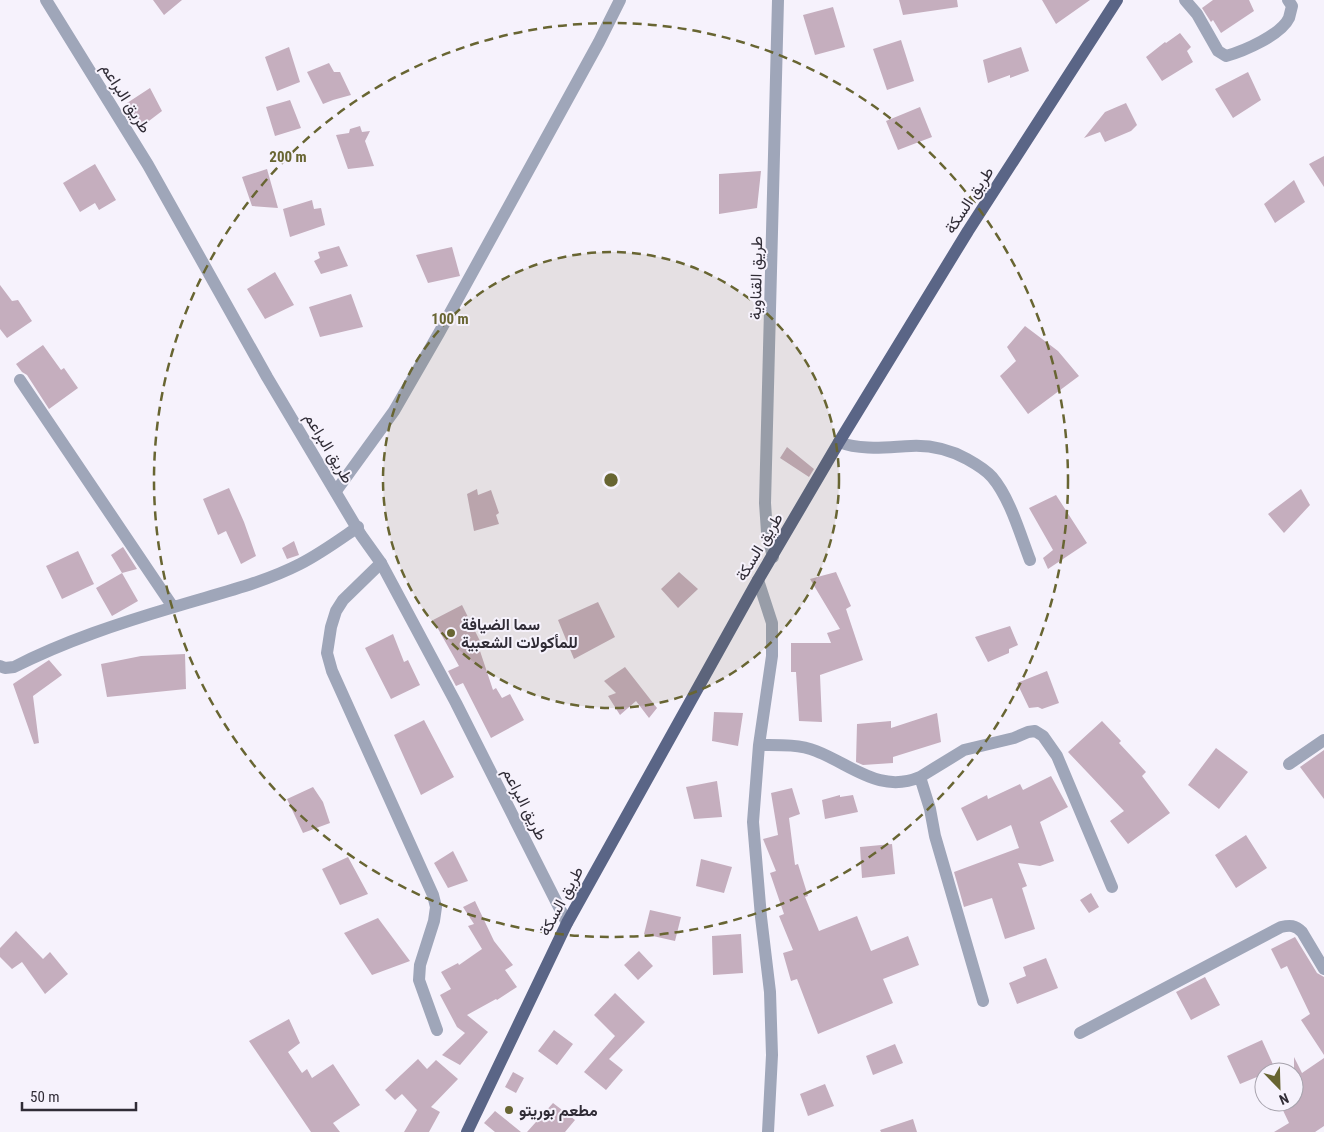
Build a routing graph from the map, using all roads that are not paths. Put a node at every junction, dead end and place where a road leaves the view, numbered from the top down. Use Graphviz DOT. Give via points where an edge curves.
graph roads {
  1 [pos="46,0"];
  2 [pos="620,0"];
  3 [pos="778,0"];
  4 [pos="1117,0"];
  5 [pos="1185,0"];
  6 [pos="1294,2"];
  7 [pos="20,380"];
  8 [pos="839,442"];
  9 [pos="336,491"];
  10 [pos="358,527"];
  11 [pos="773,557"];
  12 [pos="1030,560"];
  13 [pos="381,563"];
  14 [pos="758,580"];
  15 [pos="173,607"];
  16 [pos="0,666"];
  17 [pos="1324,740"];
  18 [pos="759,744"];
  19 [pos="1289,764"];
  20 [pos="920,777"];
  21 [pos="1112,887"];
  22 [pos="567,923"];
  23 [pos="1324,969"];
  24 [pos="983,1001"];
  25 [pos="437,1030"];
  26 [pos="1080,1033"];
  27 [pos="468,1132"];
  28 [pos="768,1132"];
  1 -- 9 [label="street, طريق البراعم" via="148,165"];
  2 -- 9 [label="street" via="398,404"];
  3 -- 11 [label="street, طريق القناوية" via="765,503"];
  4 -- 8 [label="main road, طريق السكة" via="968,231"];
  5 -- 6 [label="street" via="1218,50 1226,56 1254,46 1279,31 1289,18"];
  7 -- 15 [label="street"];
  8 -- 11 [label="main road, طريق السكة"];
  8 -- 12 [label="street" via="870,448 914,446 941,449 982,468 1002,491"];
  9 -- 10 [label="street, طريق البراعم"];
  10 -- 13 [label="street, طريق البراعم"];
  10 -- 15 [label="street" via="300,564 248,586"];
  11 -- 14 [label="main road, طريق السكة"];
  13 -- 22 [label="street, طريق البراعم"];
  13 -- 25 [label="street" via="336,611 327,653 332,672 436,906 419,980"];
  14 -- 18 [label="street" via="772,623 772,656"];
  14 -- 22 [label="main road, طريق السكة"];
  15 -- 16 [label="street" via="69,641 14,667"];
  17 -- 19 [label="street"];
  18 -- 20 [label="street" via="815,750 885,782 904,782"];
  18 -- 28 [label="street" via="753,822 770,992 772,1055"];
  20 -- 21 [label="street" via="964,750 1035,731 1043,736 1057,756"];
  20 -- 24 [label="street"];
  22 -- 27 [label="main road, طريق السكة"];
  23 -- 26 [label="street" via="1297,927 1281,927"];
}
